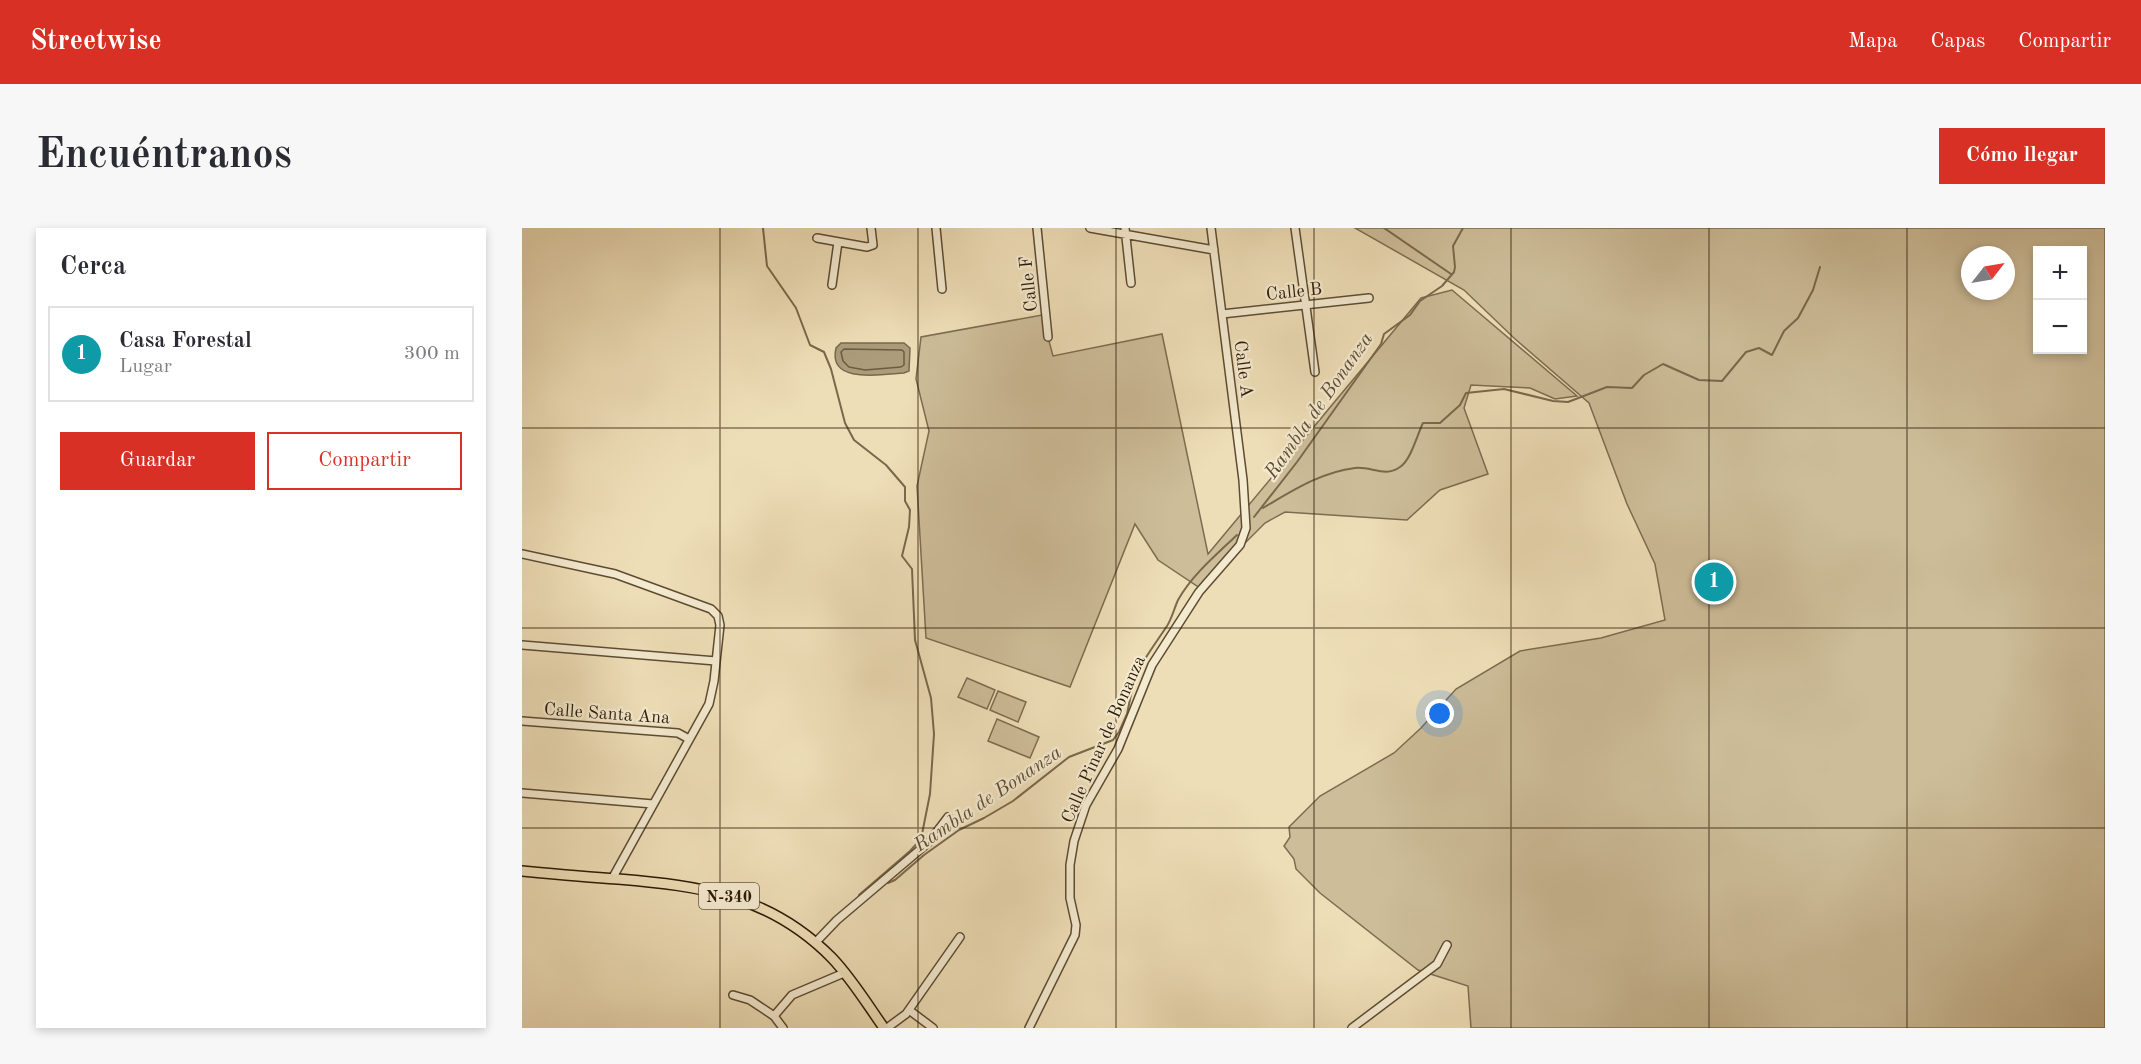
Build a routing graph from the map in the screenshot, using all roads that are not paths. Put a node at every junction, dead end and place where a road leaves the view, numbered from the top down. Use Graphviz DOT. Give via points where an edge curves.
graph roads {
  1 [pos="871,228"];
  2 [pos="936,228"];
  3 [pos="1037,228"];
  4 [pos="1090,228"];
  5 [pos="1211,228"];
  6 [pos="1295,228"];
  7 [pos="1125,231"];
  8 [pos="817,238"];
  9 [pos="838,242"];
  10 [pos="1214,250"];
  11 [pos="1131,283"];
  12 [pos="832,285"];
  13 [pos="942,289"];
  14 [pos="1369,298"];
  15 [pos="1307,305"];
  16 [pos="1222,314"];
  17 [pos="1048,337"];
  18 [pos="1315,372"];
  19 [pos="1246,514"];
  20 [pos="522,554"];
  21 [pos="522,645"];
  22 [pos="716,661"];
  23 [pos="522,721"];
  24 [pos="689,739"];
  25 [pos="522,793"];
  26 [pos="653,804"];
  27 [pos="948,817"];
  28 [pos="522,871"];
  29 [pos="612,879"];
  30 [pos="960,937"];
  31 [pos="815,943"];
  32 [pos="1447,945"];
  33 [pos="844,973"];
  34 [pos="733,995"];
  35 [pos="909,1010"];
  36 [pos="774,1016"];
  37 [pos="783,1028"];
  38 [pos="885,1028"];
  39 [pos="933,1028"];
  40 [pos="1029,1028"];
  41 [pos="1352,1028"];
  1 -- 9 [label="street" via="873,245"];
  2 -- 13 [label="street"];
  3 -- 17 [label="street, Calle F"];
  4 -- 7 [label="street"];
  5 -- 10 [label="street, Calle A"];
  6 -- 15 [label="street"];
  7 -- 10 [label="street"];
  7 -- 11 [label="street"];
  8 -- 9 [label="street"];
  9 -- 12 [label="street"];
  10 -- 16 [label="street, Calle A"];
  14 -- 15 [label="street, Calle B"];
  15 -- 16 [label="street, Calle B"];
  15 -- 18 [label="street"];
  16 -- 19 [label="street, Calle A"];
  19 -- 40 [label="street, Calle Pinar de Bonanza" via="1240,545 1199,592 1152,665 1118,749 1086,805 1070,865 1075,935"];
  20 -- 22 [label="street" via="615,574 711,609 720,625"];
  21 -- 22 [label="street"];
  22 -- 24 [label="street" via="709,704"];
  23 -- 24 [label="street, Calle Santa Ana" via="678,733"];
  24 -- 26 [label="street"];
  25 -- 26 [label="street"];
  26 -- 29 [label="street"];
  27 -- 31 [label="street" via="929,842"];
  28 -- 29 [label="highway, N-340"];
  29 -- 31 [label="highway, N-340" via="709,890 736,898 782,920"];
  30 -- 35 [label="street"];
  31 -- 33 [label="highway, N-340"];
  32 -- 41 [label="street" via="1437,964"];
  33 -- 36 [label="street" via="792,995"];
  33 -- 38 [label="highway, N-340"];
  34 -- 36 [label="street" via="750,1000"];
  35 -- 38 [label="street"];
  35 -- 39 [label="street"];
  36 -- 37 [label="street"];
}
